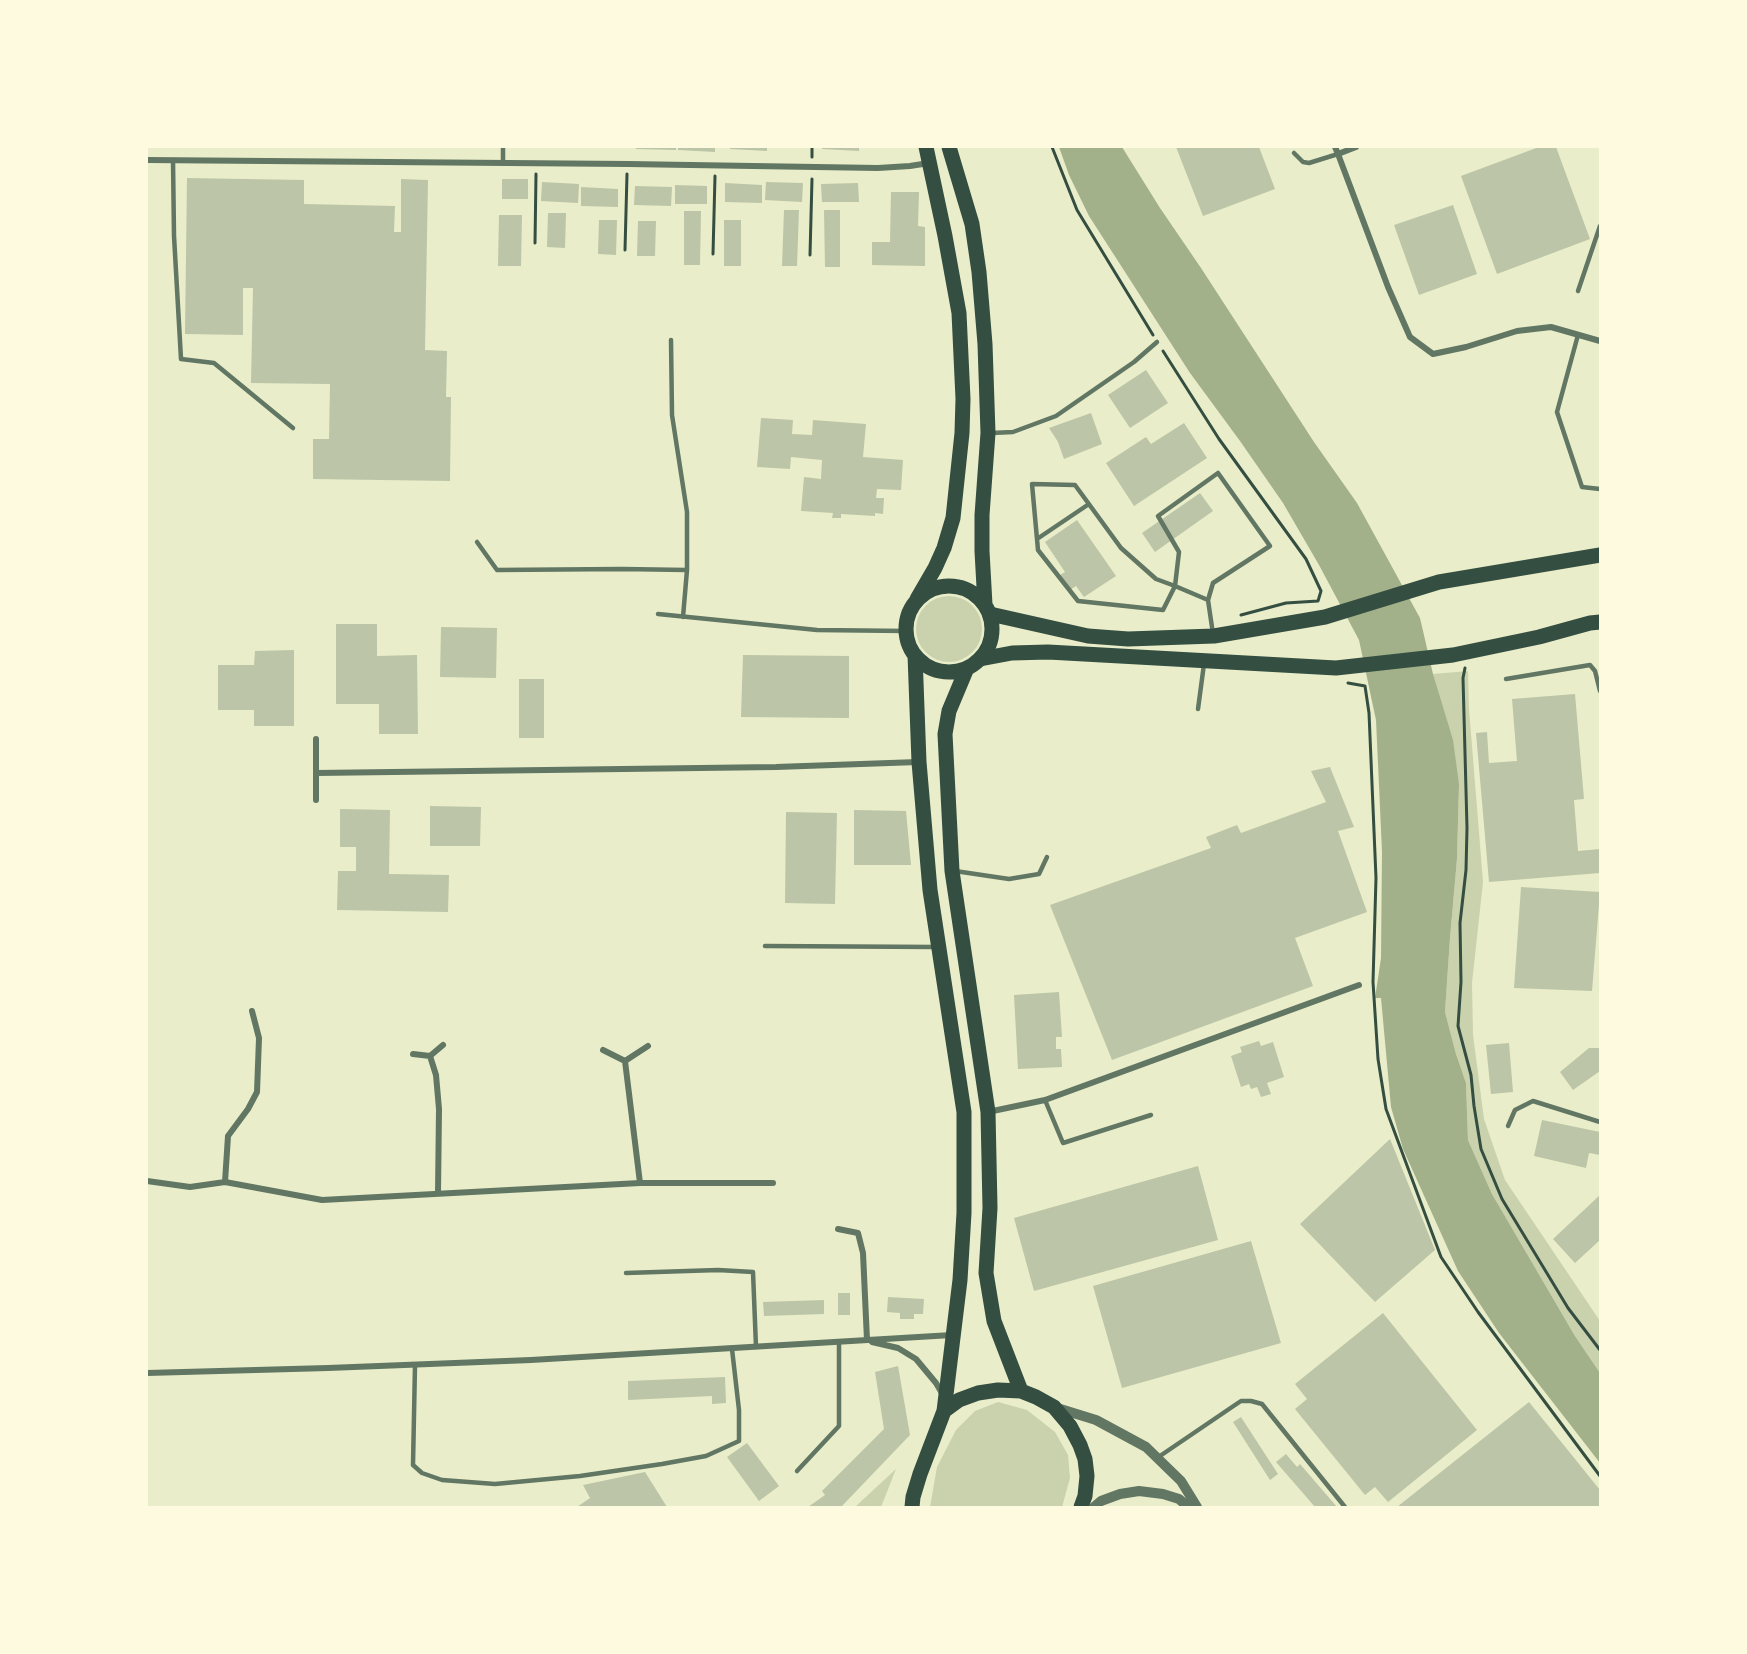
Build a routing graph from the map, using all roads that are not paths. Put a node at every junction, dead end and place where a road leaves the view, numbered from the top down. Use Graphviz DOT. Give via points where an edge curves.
graph roads {
  1 [pos="503,147"];
  2 [pos="926,147"];
  3 [pos="949,147"];
  4 [pos="1335,147"];
  5 [pos="1356,147"];
  6 [pos="1294,153"];
  7 [pos="1338,154"];
  8 [pos="147,160"];
  9 [pos="173,160"];
  10 [pos="503,163"];
  11 [pos="929,163"];
  12 [pos="1600,226"];
  13 [pos="1578,291"];
  14 [pos="1578,335"];
  15 [pos="671,340"];
  16 [pos="1600,341"];
  17 [pos="1157,342"];
  18 [pos="293,428"];
  19 [pos="988,433"];
  20 [pos="1600,489"];
  21 [pos="1089,504"];
  22 [pos="1036,539"];
  23 [pos="477,542"];
  24 [pos="1600,555"];
  25 [pos="687,570"];
  26 [pos="1175,586"];
  27 [pos="917,599"];
  28 [pos="1208,600"];
  29 [pos="987,609"];
  30 [pos="658,614"];
  31 [pos="683,617"];
  32 [pos="1600,622"];
  33 [pos="906,631"];
  34 [pos="1214,636"];
  35 [pos="915,655"];
  36 [pos="1204,661"];
  37 [pos="974,664"];
  38 [pos="1506,679"];
  39 [pos="1600,691"];
  40 [pos="1198,709"];
  41 [pos="316,739"];
  42 [pos="919,762"];
  43 [pos="316,773"];
  44 [pos="316,800"];
  45 [pos="1047,857"];
  46 [pos="952,871"];
  47 [pos="765,946"];
  48 [pos="939,947"];
  49 [pos="1359,985"];
  50 [pos="252,1011"];
  51 [pos="443,1045"];
  52 [pos="648,1046"];
  53 [pos="603,1050"];
  54 [pos="413,1054"];
  55 [pos="430,1056"];
  56 [pos="625,1060"];
  57 [pos="1045,1100"];
  58 [pos="988,1112"];
  59 [pos="1151,1115"];
  60 [pos="1600,1122"];
  61 [pos="1508,1126"];
  62 [pos="147,1181"];
  63 [pos="225,1182"];
  64 [pos="640,1183"];
  65 [pos="773,1183"];
  66 [pos="438,1192"];
  67 [pos="838,1229"];
  68 [pos="626,1273"];
  69 [pos="955,1335"];
  70 [pos="867,1340"];
  71 [pos="838,1342"];
  72 [pos="756,1347"];
  73 [pos="732,1349"];
  74 [pos="415,1365"];
  75 [pos="147,1373"];
  76 [pos="1021,1391"];
  77 [pos="945,1406"];
  78 [pos="1054,1407"];
  79 [pos="1157,1458"];
  80 [pos="797,1471"];
  81 [pos="912,1507"];
  82 [pos="1081,1507"];
  83 [pos="1094,1507"];
  84 [pos="1188,1507"];
  85 [pos="1197,1507"];
  86 [pos="1345,1507"];
  1 -- 10 [label="lane"];
  2 -- 11 [label="main road"];
  3 -- 19 [label="main road" via="972,224 979,272"];
  4 -- 7 [label="street"];
  5 -- 7 [label="street"];
  6 -- 7 [label="lane" via="1309,163"];
  7 -- 14 [label="street" via="1410,337 1433,354 1517,331 1551,327"];
  8 -- 9 [label="street"];
  9 -- 10 [label="street"];
  9 -- 18 [label="lane" via="181,359 214,363"];
  10 -- 11 [label="street" via="878,168"];
  11 -- 27 [label="main road" via="959,313 963,399 953,518 944,548"];
  12 -- 13 [label="lane"];
  14 -- 16 [label="street"];
  14 -- 20 [label="lane" via="1557,412 1582,487"];
  15 -- 25 [label="lane" via="672,415 687,512"];
  17 -- 19 [label="lane" via="1056,416 1013,432"];
  19 -- 29 [label="main road" via="982,515 982,576"];
  21 -- 22 [label="lane"];
  21 -- 22 [label="lane" via="1075,485 1032,484"];
  21 -- 26 [label="lane" via="1121,548 1156,579"];
  22 -- 26 [label="lane" via="1038,550 1078,601 1162,610"];
  23 -- 25 [label="lane" via="497,570"];
  24 -- 34 [label="main road" via="1440,582 1325,617"];
  25 -- 31 [label="lane"];
  26 -- 28 [label="lane"];
  26 -- 28 [label="lane" via="1179,552 1158,516 1218,473 1270,546 1213,583"];
  27 -- 29 [label="main road" via="939,586 952,586 976,595"];
  27 -- 33 [label="main road"];
  28 -- 34 [label="lane"];
  29 -- 34 [label="main road" via="1088,636"];
  29 -- 37 [label="main road" via="991,638 987,650"];
  30 -- 31 [label="lane"];
  31 -- 33 [label="lane" via="817,630"];
  32 -- 36 [label="main road" via="1454,656 1339,675"];
  33 -- 35 [label="main road"];
  35 -- 37 [label="main road" via="939,671 953,672"];
  35 -- 42 [label="main road"];
  36 -- 37 [label="main road" via="1048,652 1012,653"];
  36 -- 40 [label="lane"];
  37 -- 46 [label="main road" via="949,711 945,734"];
  38 -- 39 [label="lane" via="1590,665"];
  41 -- 43 [label="street"];
  42 -- 43 [label="street"];
  42 -- 48 [label="main road"];
  43 -- 44 [label="street"];
  45 -- 46 [label="lane" via="1039,874 1009,879"];
  46 -- 58 [label="main road"];
  47 -- 48 [label="lane"];
  48 -- 69 [label="main road" via="964,1112 964,1213"];
  49 -- 57 [label="street"];
  50 -- 63 [label="street" via="259,1038 257,1092 228,1136"];
  51 -- 55 [label="street"];
  52 -- 56 [label="street"];
  53 -- 56 [label="street"];
  54 -- 55 [label="street"];
  55 -- 66 [label="street" via="439,1109"];
  56 -- 64 [label="street"];
  57 -- 58 [label="street"];
  57 -- 59 [label="lane" via="1063,1143"];
  58 -- 76 [label="main road" via="990,1208 986,1273 994,1321"];
  60 -- 61 [label="lane" via="1533,1101 1515,1110"];
  62 -- 63 [label="street" via="190,1187"];
  63 -- 66 [label="street" via="321,1200"];
  64 -- 65 [label="street"];
  64 -- 66 [label="street"];
  67 -- 70 [label="street" via="858,1233 863,1253"];
  68 -- 72 [label="lane" via="753,1272"];
  69 -- 70 [label="street"];
  69 -- 77 [label="main road"];
  70 -- 71 [label="street"];
  70 -- 77 [label="street" via="898,1348 916,1359 936,1383"];
  71 -- 72 [label="street"];
  71 -- 80 [label="lane" via="839,1426"];
  72 -- 73 [label="street"];
  73 -- 74 [label="street"];
  73 -- 74 [label="lane" via="739,1441 706,1456 663,1464 495,1485 442,1480 412,1465"];
  74 -- 75 [label="street"];
  76 -- 77 [label="main road" via="978,1392"];
  76 -- 78 [label="main road"];
  77 -- 81 [label="main road"];
  78 -- 79 [label="street" via="1096,1420 1146,1447"];
  78 -- 82 [label="main road" via="1070,1426 1085,1459 1087,1476"];
  79 -- 85 [label="street" via="1181,1481"];
  79 -- 86 [label="lane" via="1241,1401 1251,1401 1262,1404"];
  83 -- 84 [label="street" via="1120,1494 1139,1491 1179,1499"];
}
